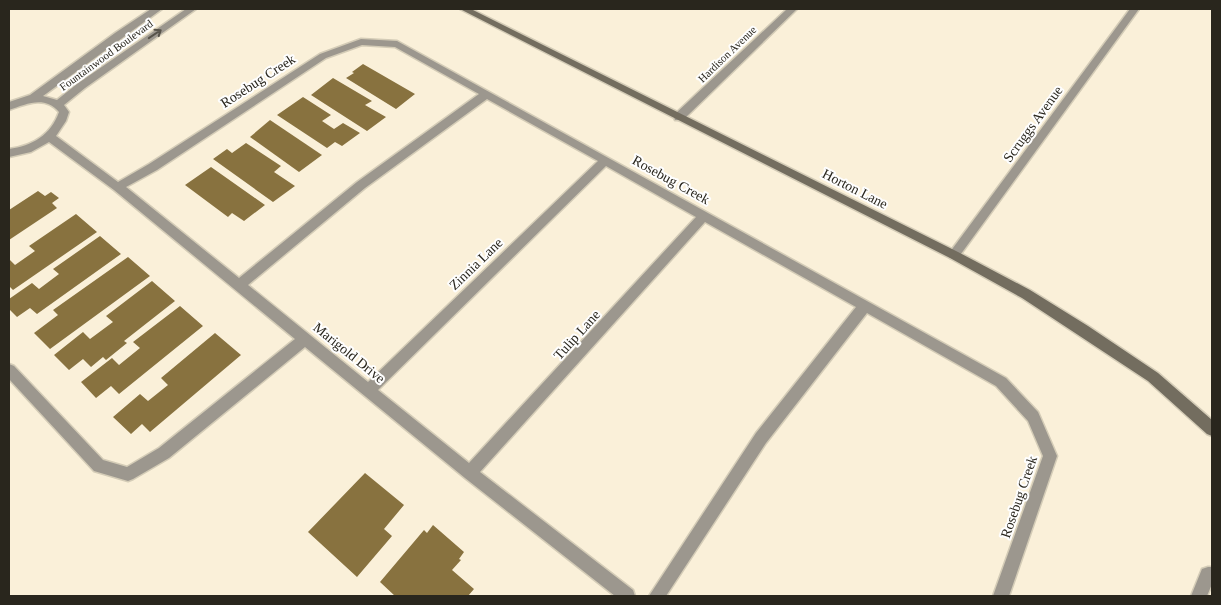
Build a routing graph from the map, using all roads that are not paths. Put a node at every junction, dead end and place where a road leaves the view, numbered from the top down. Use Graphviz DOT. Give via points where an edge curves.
graph roads {
  1 [pos="157,9"];
  2 [pos="192,9"];
  3 [pos="464,9"];
  4 [pos="792,9"];
  5 [pos="1134,9"];
  6 [pos="486,94"];
  7 [pos="32,99"];
  8 [pos="59,104"];
  9 [pos="9,106"];
  10 [pos="678,117"];
  11 [pos="49,137"];
  12 [pos="9,153"];
  13 [pos="605,160"];
  14 [pos="118,187"];
  15 [pos="704,216"];
  16 [pos="954,256"];
  17 [pos="239,285"];
  18 [pos="865,306"];
  19 [pos="305,339"];
  20 [pos="9,370"];
  21 [pos="369,390"];
  22 [pos="1212,429"];
  23 [pos="470,473"];
  24 [pos="1212,575"];
  25 [pos="626,596"];
  26 [pos="657,596"];
  27 [pos="1001,596"];
  28 [pos="1199,596"];
  1 -- 7 [label="street, Fountainwood Boulevard"];
  8 -- 2 [label="street, Fountainwood Boulevard, one-way"];
  3 -- 10 [label="street, Horton Lane"];
  4 -- 10 [label="street, Hardison Avenue"];
  5 -- 16 [label="street, Scruggs Avenue"];
  6 -- 13 [label="street, Rosebug Creek"];
  6 -- 14 [label="street, Rosebug Creek" via="397,44 362,42 323,56"];
  6 -- 17 [label="street" via="361,185"];
  7 -- 8 [label="street" via="48,99"];
  7 -- 9 [label="street"];
  8 -- 11 [label="street" via="64,112 61,123"];
  10 -- 16 [label="street, Horton Lane"];
  11 -- 12 [label="street" via="34,147"];
  11 -- 14 [label="street, Marigold Drive"];
  13 -- 15 [label="street, Rosebug Creek"];
  13 -- 21 [label="street, Zinnia Lane"];
  14 -- 17 [label="street, Marigold Drive"];
  15 -- 18 [label="street, Rosebug Creek"];
  15 -- 23 [label="street, Tulip Lane"];
  16 -- 22 [label="street, Horton Lane" via="1026,294 1099,340 1153,377"];
  17 -- 19 [label="street, Marigold Drive"];
  18 -- 26 [label="street" via="761,438"];
  18 -- 27 [label="street, Rosebug Creek" via="1001,382 1033,417 1050,456"];
  19 -- 20 [label="street" via="164,453 128,474 98,466"];
  19 -- 21 [label="street, Marigold Drive"];
  21 -- 23 [label="street, Marigold Drive"];
  23 -- 25 [label="street, Marigold Drive"];
  24 -- 28 [label="street" via="1208,575"];
}
